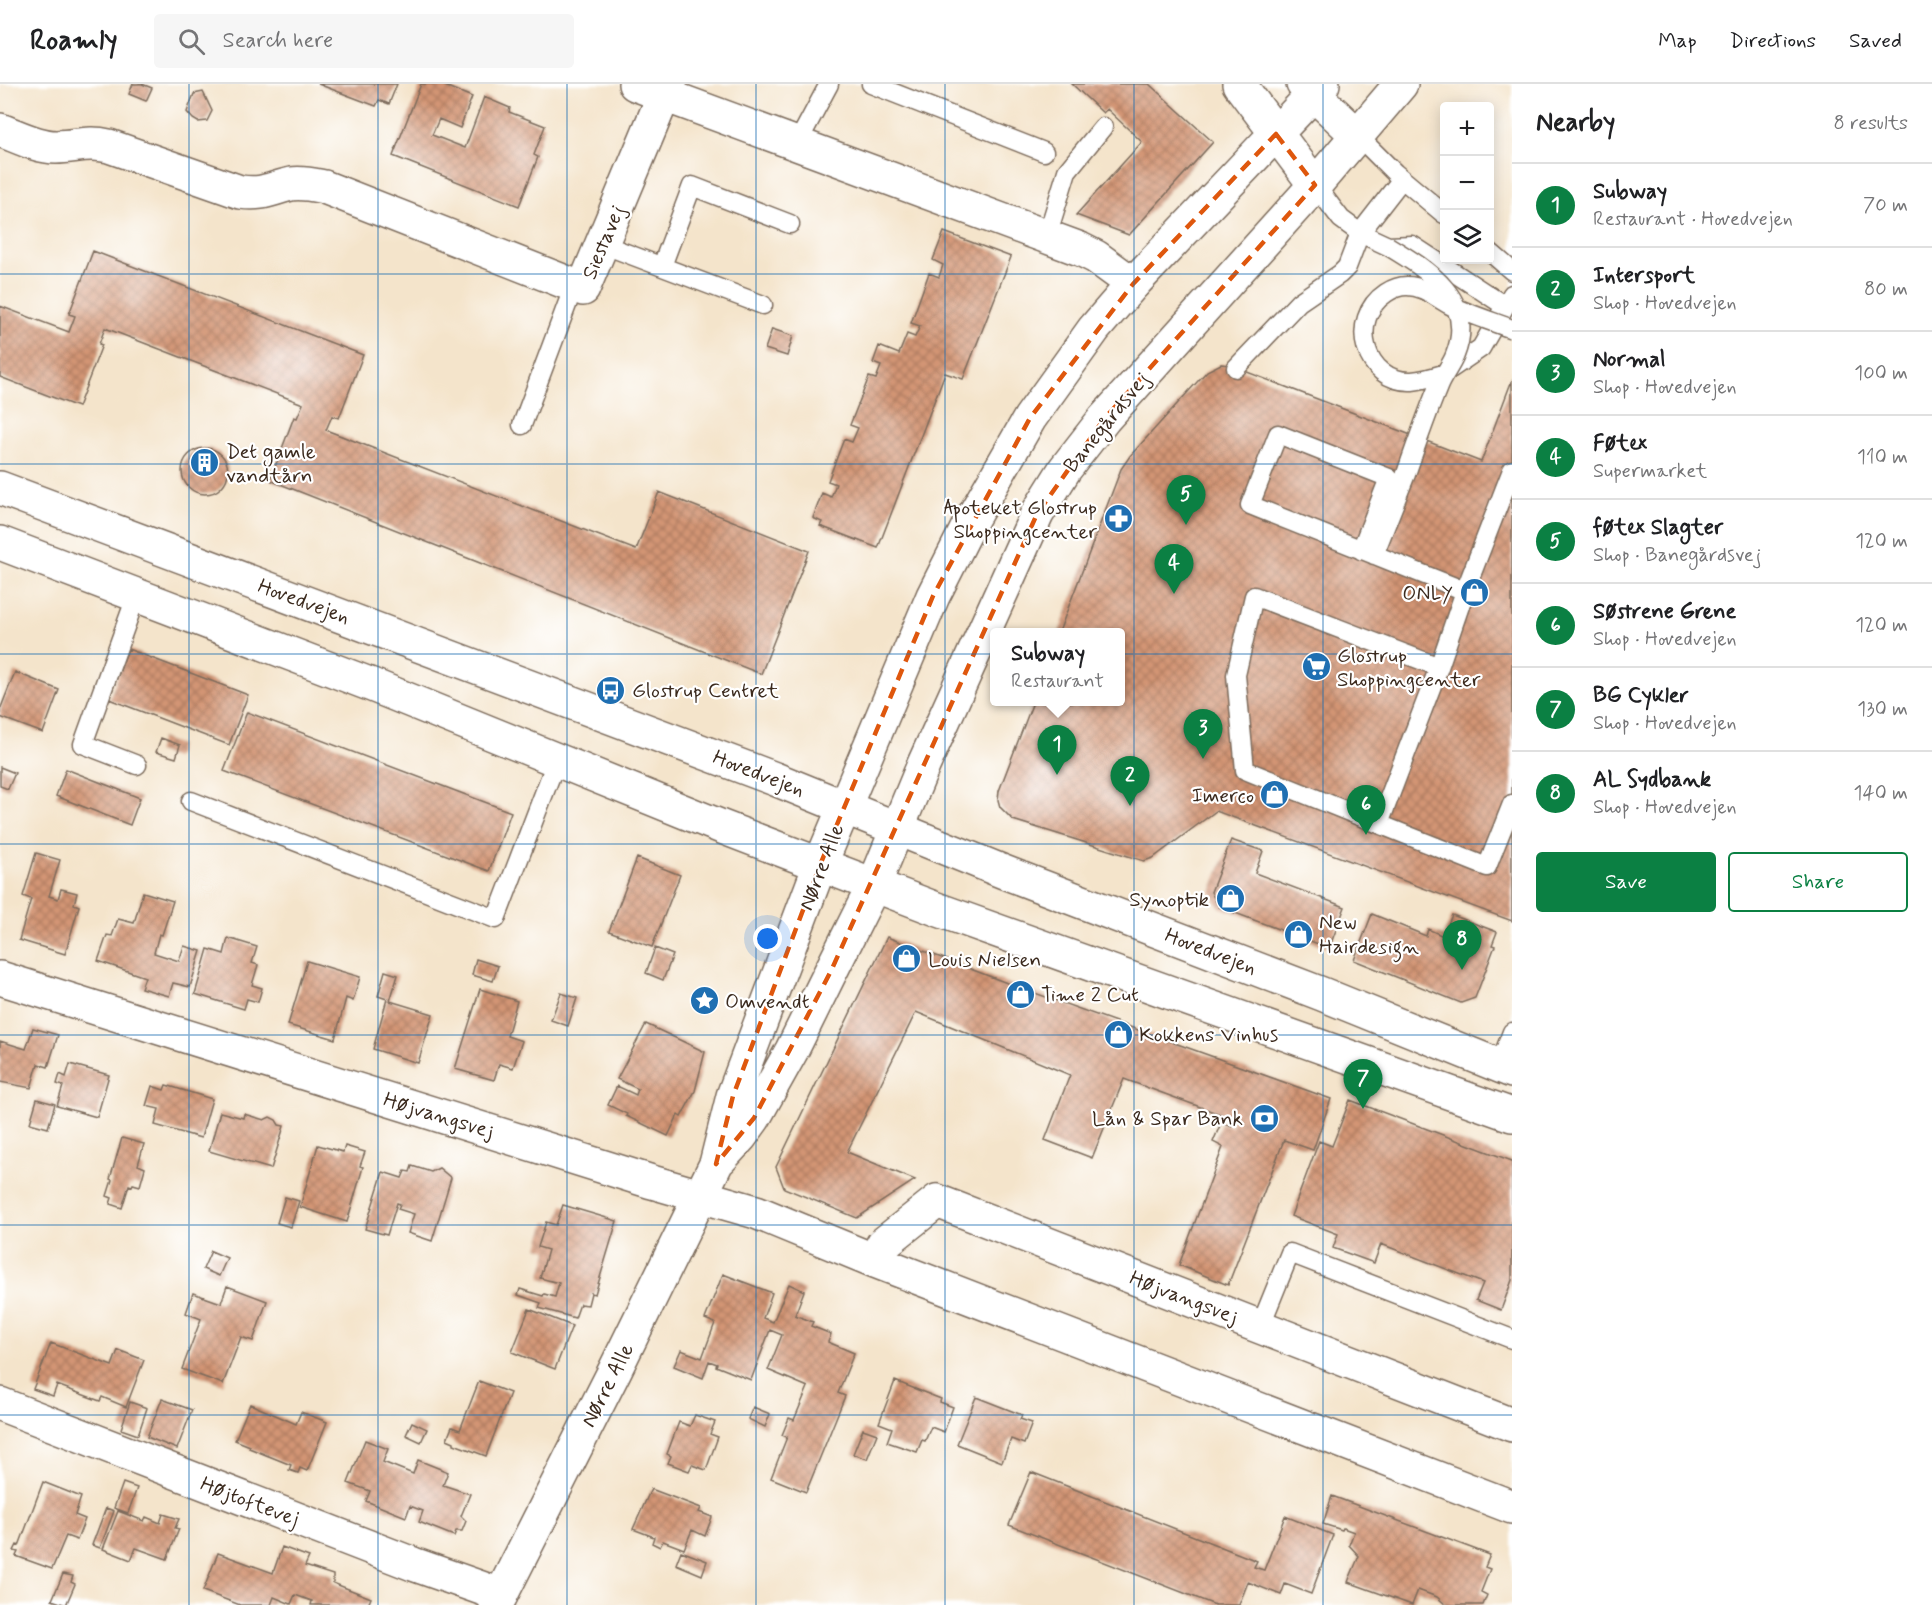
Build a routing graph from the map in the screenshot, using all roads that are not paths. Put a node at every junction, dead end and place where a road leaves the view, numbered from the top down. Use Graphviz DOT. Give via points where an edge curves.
graph roads {
  1 [pos="829,84"];
  2 [pos="871,84"];
  3 [pos="1239,84"];
  4 [pos="1401,84"];
  5 [pos="1313,87"];
  6 [pos="657,88"];
  7 [pos="1103,127"];
  8 [pos="0,130"];
  9 [pos="1276,134"];
  10 [pos="1356,135"];
  11 [pos="797,144"];
  12 [pos="1044,152"];
  13 [pos="1402,179"];
  14 [pos="1315,185"];
  15 [pos="1440,211"];
  16 [pos="790,224"];
  17 [pos="1360,233"];
  18 [pos="1047,236"];
  19 [pos="602,244"];
  20 [pos="1388,246"];
  21 [pos="1494,255"];
  22 [pos="662,266"];
  23 [pos="1512,271"];
  24 [pos="1133,284"];
  25 [pos="574,286"];
  26 [pos="1509,300"];
  27 [pos="763,305"];
  28 [pos="1512,329"];
  29 [pos="1236,368"];
  30 [pos="522,425"];
  31 [pos="1512,470"];
  32 [pos="0,488"];
  33 [pos="0,543"];
  34 [pos="1367,552"];
  35 [pos="1465,591"];
  36 [pos="137,594"];
  37 [pos="1439,667"];
  38 [pos="556,762"];
  39 [pos="137,765"];
  40 [pos="191,801"];
  41 [pos="1512,804"];
  42 [pos="844,807"];
  43 [pos="1379,824"];
  44 [pos="897,828"];
  45 [pos="820,865"];
  46 [pos="874,885"];
  47 [pos="0,978"];
  48 [pos="1512,1032"];
  49 [pos="1505,1069"];
  50 [pos="1512,1115"];
  51 [pos="716,1164"];
  52 [pos="701,1196"];
  53 [pos="874,1261"];
  54 [pos="1260,1327"];
  55 [pos="1512,1339"];
  56 [pos="0,1404"];
  57 [pos="1512,1425"];
  58 [pos="1512,1508"];
  59 [pos="498,1600"];
  1 -- 11 [label="lane"];
  2 -- 12 [label="lane"];
  3 -- 9 [label="street"];
  4 -- 10 [label="street, Banegårdsvej"];
  5 -- 9 [label="street"];
  5 -- 10 [label="street"];
  6 -- 11 [label="street, Siestavej"];
  6 -- 19 [label="street, Siestavej"];
  7 -- 18 [label="lane" via="1067,171"];
  8 -- 25 [label="street, Siestavej" via="53,147 94,143 109,146 240,192 262,193 308,183"];
  9 -- 14 [label="street"];
  9 -- 24 [label="street"];
  10 -- 13 [label="lane"];
  10 -- 14 [label="street, Banegårdsvej"];
  11 -- 18 [label="street, Siestavej"];
  13 -- 15 [label="lane"];
  13 -- 17 [label="lane"];
  14 -- 17 [label="lane" via="1341,219"];
  14 -- 44 [label="street, Banegårdsvej" via="1104,419 1060,478 1011,567"];
  16 -- 22 [label="lane" via="692,186"];
  17 -- 20 [label="lane"];
  17 -- 29 [label="lane" via="1347,267 1299,302"];
  18 -- 24 [label="street, Siestavej" via="1096,257"];
  19 -- 22 [label="lane"];
  19 -- 25 [label="street, Siestavej" via="583,289"];
  20 -- 26 [label="lane" via="1412,245"];
  20 -- 34 [label="lane, bridge" via="1421,266 1442,285 1455,303 1461,329 1455,355 1439,385 1406,474"];
  21 -- 23 [label="lane"];
  22 -- 27 [label="lane"];
  24 -- 42 [label="street" via="1094,329 1030,418 978,509 933,596"];
  25 -- 30 [label="lane"];
  26 -- 28 [label="lane, bridge" via="1481,348 1443,374 1410,381 1393,378 1369,357 1364,342 1370,308 1394,288 1407,286 1427,290 1449,304"];
  31 -- 35 [label="lane"];
  32 -- 42 [label="street, Hovedvejen" via="586,706"];
  33 -- 36 [label="street"];
  34 -- 34 [label="lane" via="1250,506 1278,434 1389,478"];
  34 -- 35 [label="lane"];
  35 -- 37 [label="lane"];
  36 -- 38 [label="street"];
  36 -- 39 [label="lane" via="83,744"];
  37 -- 43 [label="lane"];
  37 -- 43 [label="lane" via="1254,596 1236,675 1245,770"];
  38 -- 40 [label="lane" via="496,919"];
  38 -- 45 [label="street"];
  41 -- 43 [label="lane" via="1488,867"];
  42 -- 44 [label="street, Hovedvejen"];
  42 -- 45 [label="street, Nørre Alle"];
  44 -- 46 [label="street, Banegårdsvej"];
  44 -- 49 [label="street, Hovedvejen"];
  45 -- 46 [label="street"];
  45 -- 51 [label="street, Nørre Alle" via="733,1096"];
  46 -- 50 [label="street"];
  46 -- 51 [label="street, Nørre Alle" via="754,1118"];
  47 -- 52 [label="street, Højvangsvej"];
  48 -- 49 [label="lane"];
  51 -- 52 [label="street, Nørre Alle"];
  52 -- 53 [label="street, Højvangsvej" via="756,1212"];
  52 -- 59 [label="street, Nørre Alle"];
  53 -- 54 [label="street, Højvangsvej" via="883,1244 937,1201"];
  53 -- 58 [label="street, Højvangsvej"];
  54 -- 55 [label="lane" via="1290,1253"];
  54 -- 57 [label="street, Højvangsvej"];
  56 -- 59 [label="street, Højtoftevej"];
}
